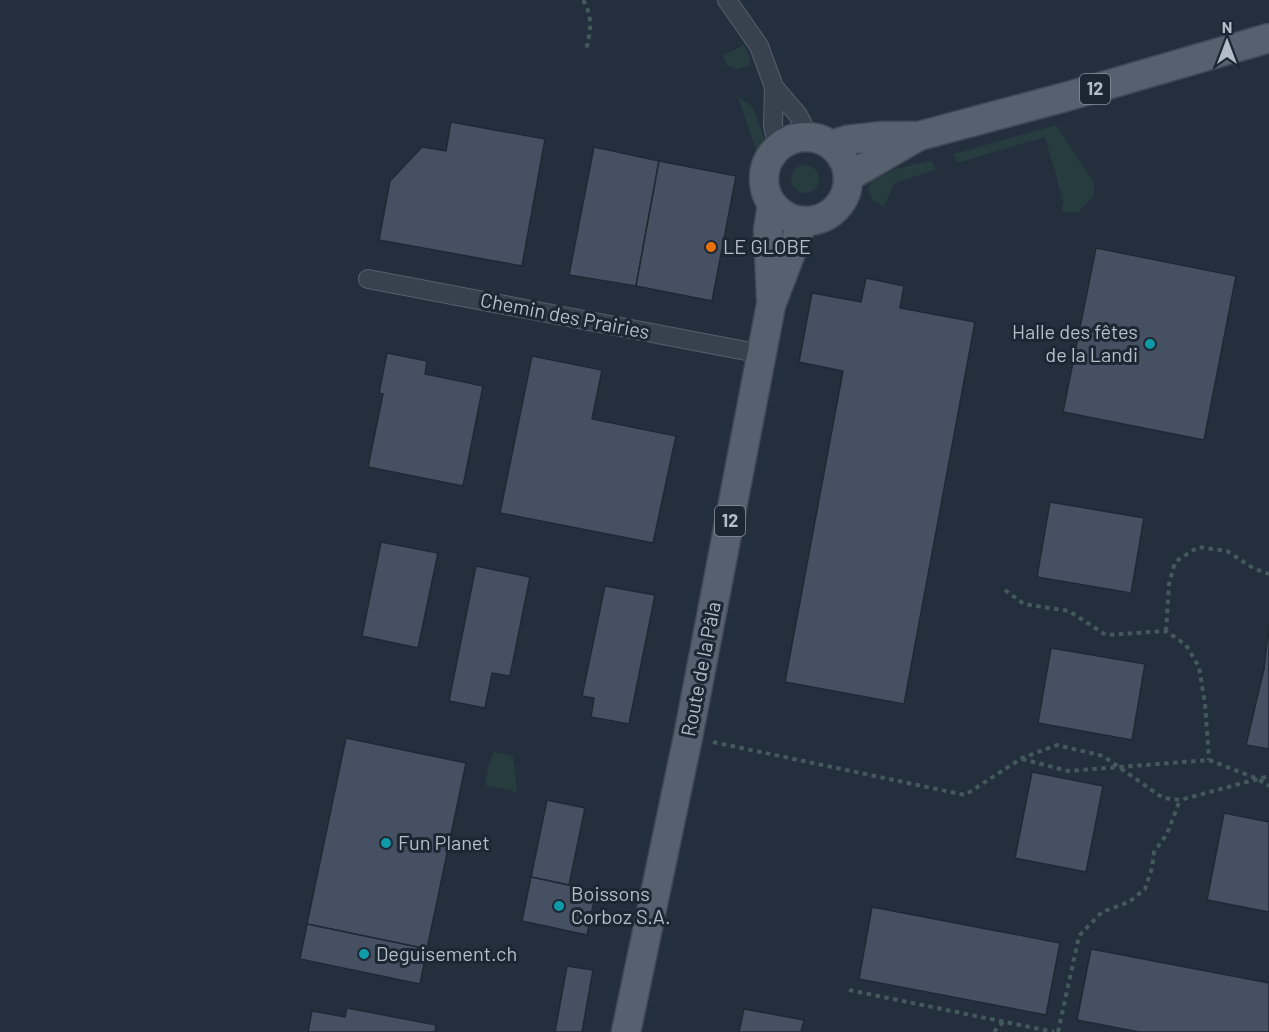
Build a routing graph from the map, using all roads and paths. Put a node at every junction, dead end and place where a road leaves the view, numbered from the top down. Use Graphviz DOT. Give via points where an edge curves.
graph roads {
  1 [pos="583,0"];
  2 [pos="727,0"];
  3 [pos="1269,38"];
  4 [pos="586,51"];
  5 [pos="774,87"];
  6 [pos="919,136"];
  7 [pos="820,141"];
  8 [pos="778,148"];
  9 [pos="848,177"];
  10 [pos="772,205"];
  11 [pos="803,221"];
  12 [pos="368,279"];
  13 [pos="771,305"];
  14 [pos="762,354"];
  15 [pos="1269,574"];
  16 [pos="1005,590"];
  17 [pos="1166,631"];
  18 [pos="688,737"];
  19 [pos="1022,758"];
  20 [pos="1209,760"];
  21 [pos="1122,768"];
  22 [pos="1269,776"];
  23 [pos="1258,779"];
  24 [pos="1269,786"];
  25 [pos="1180,800"];
  26 [pos="849,990"];
  27 [pos="1004,1022"];
  28 [pos="626,1032"];
  29 [pos="993,1032"];
  30 [pos="1056,1032"];
  1 -- 4 [label="path" via="591,26"];
  2 -- 5 [label="street" via="759,46"];
  3 -- 6 [label="main road, 12"];
  5 -- 7 [label="street"];
  5 -- 8 [label="street" via="773,126"];
  6 -- 7 [label="main road, 12"];
  6 -- 9 [label="main road, 12"];
  7 -- 8 [label="main road, 12" via="793,139"];
  7 -- 9 [label="main road" via="841,155"];
  8 -- 10 [label="main road, Route de la Pâla / 12" via="770,157 764,178"];
  9 -- 11 [label="main road" via="844,199 834,211 821,219"];
  10 -- 11 [label="main road" via="784,215"];
  10 -- 13 [label="main road, Route de la Pâla / 12" via="768,230"];
  11 -- 13 [label="main road, Route de la Pâla / 12"];
  12 -- 14 [label="street, Chemin des Prairies"];
  13 -- 14 [label="main road, Route de la Pâla / 12"];
  14 -- 18 [label="main road, Route de la Pâla / 12"];
  15 -- 17 [label="path" via="1227,551 1198,547 1175,562 1169,584"];
  16 -- 17 [label="path" via="1024,604 1069,611 1106,635"];
  17 -- 20 [label="path" via="1186,645 1199,667"];
  18 -- 19 [label="path" via="965,795"];
  18 -- 28 [label="main road, Route de la Pâla / 12"];
  19 -- 21 [label="path" via="1068,771"];
  19 -- 21 [label="path" via="1057,745 1103,756"];
  20 -- 21 [label="path"];
  20 -- 23 [label="path"];
  21 -- 25 [label="path" via="1163,798"];
  22 -- 23 [label="path"];
  23 -- 24 [label="path"];
  23 -- 25 [label="path"];
  25 -- 30 [label="path" via="1167,834 1154,852 1145,889 1129,902 1102,912 1079,936"];
  26 -- 27 [label="path"];
  27 -- 29 [label="path"];
  27 -- 30 [label="path"];
}
